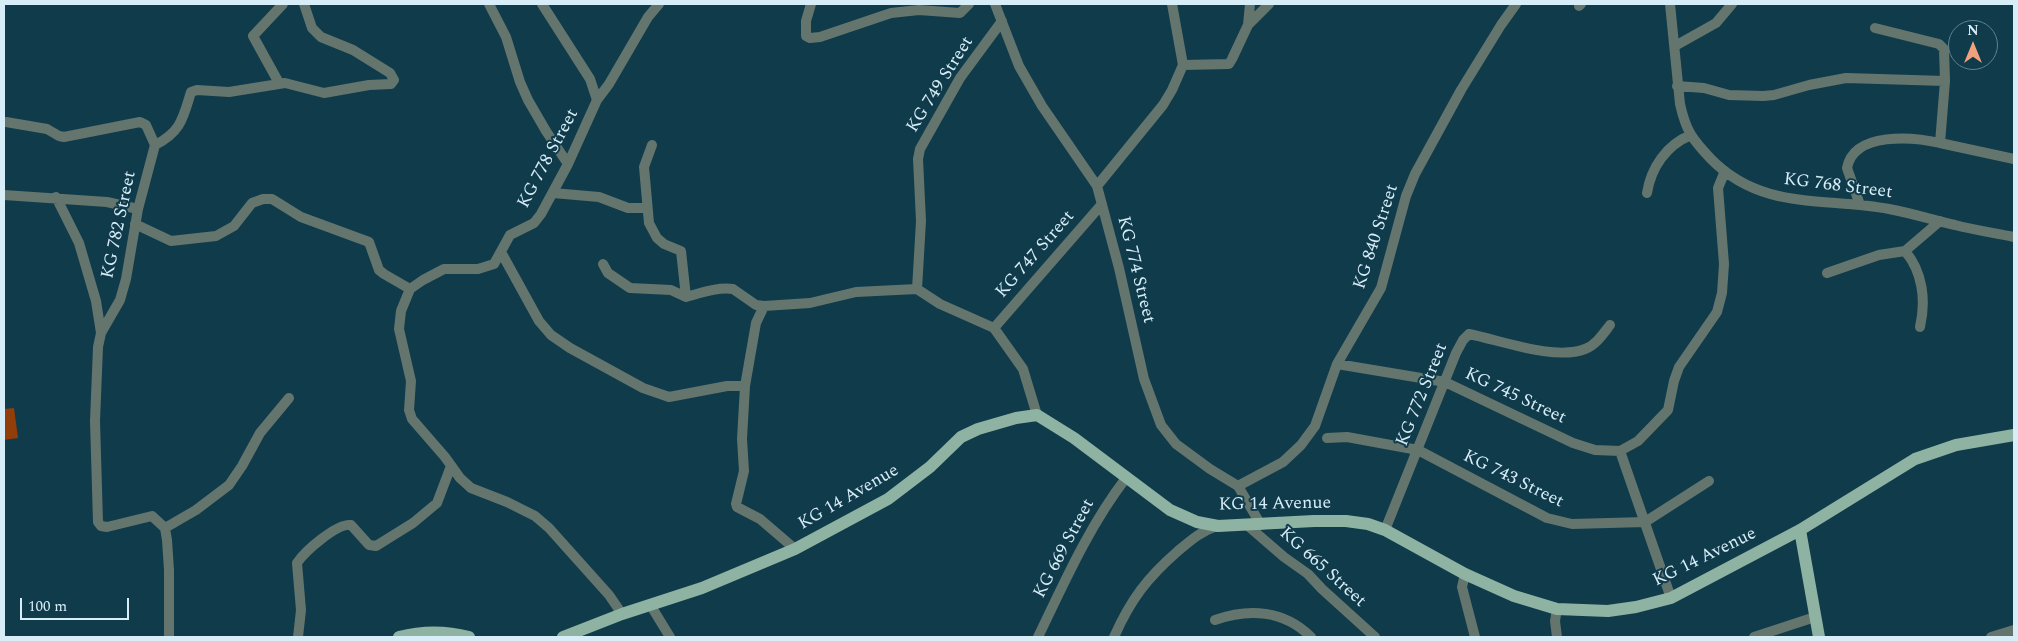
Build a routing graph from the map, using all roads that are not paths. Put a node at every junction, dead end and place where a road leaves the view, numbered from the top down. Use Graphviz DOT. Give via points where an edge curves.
graph roads {
  1 [pos="283,4"];
  2 [pos="304,4"];
  3 [pos="489,4"];
  4 [pos="542,4"];
  5 [pos="659,4"];
  6 [pos="811,4"];
  7 [pos="969,4"];
  8 [pos="995,4"];
  9 [pos="1172,4"];
  10 [pos="1250,4"];
  11 [pos="1269,4"];
  12 [pos="1516,4"];
  13 [pos="1670,4"];
  14 [pos="1732,4"];
  15 [pos="1002,21"];
  16 [pos="1248,25"];
  17 [pos="1874,28"];
  18 [pos="1675,46"];
  19 [pos="1183,64"];
  20 [pos="1945,81"];
  21 [pos="279,83"];
  22 [pos="1678,86"];
  23 [pos="597,100"];
  24 [pos="6,122"];
  25 [pos="1690,135"];
  26 [pos="1940,143"];
  27 [pos="652,144"];
  28 [pos="155,145"];
  29 [pos="2014,159"];
  30 [pos="568,164"];
  31 [pos="1725,171"];
  32 [pos="1097,186"];
  33 [pos="552,193"];
  34 [pos="1647,193"];
  35 [pos="4,195"];
  36 [pos="56,197"];
  37 [pos="1102,204"];
  38 [pos="1860,206"];
  39 [pos="647,208"];
  40 [pos="138,209"];
  41 [pos="1940,221"];
  42 [pos="135,224"];
  43 [pos="2014,237"];
  44 [pos="1905,251"];
  45 [pos="500,252"];
  46 [pos="602,264"];
  47 [pos="1827,273"];
  48 [pos="917,289"];
  49 [pos="410,290"];
  50 [pos="686,296"];
  51 [pos="764,306"];
  52 [pos="1610,325"];
  53 [pos="1920,327"];
  54 [pos="994,328"];
  55 [pos="101,333"];
  56 [pos="1337,364"];
  57 [pos="1445,382"];
  58 [pos="745,386"];
  59 [pos="289,398"];
  60 [pos="1037,415"];
  61 [pos="2014,435"];
  62 [pos="1327,438"];
  63 [pos="1418,450"];
  64 [pos="1620,451"];
  65 [pos="451,466"];
  66 [pos="1126,478"];
  67 [pos="1709,481"];
  68 [pos="1238,486"];
  69 [pos="1646,522"];
  70 [pos="1247,525"];
  71 [pos="1260,525"];
  72 [pos="1218,526"];
  73 [pos="165,528"];
  74 [pos="1385,530"];
  75 [pos="1800,530"];
  76 [pos="796,549"];
  77 [pos="1466,574"];
  78 [pos="1671,598"];
  79 [pos="651,606"];
  80 [pos="1557,608"];
  81 [pos="622,614"];
  82 [pos="1815,617"];
  83 [pos="1215,620"];
  84 [pos="2014,630"];
  85 [pos="665,635"];
  86 [pos="169,637"];
  87 [pos="298,637"];
  88 [pos="399,637"];
  89 [pos="469,637"];
  90 [pos="563,637"];
  91 [pos="1038,637"];
  92 [pos="1114,637"];
  93 [pos="1311,637"];
  94 [pos="1375,637"];
  95 [pos="1475,637"];
  96 [pos="1558,637"];
  97 [pos="1754,637"];
  98 [pos="1819,637"];
  99 [pos="1991,637"];
  1 -- 21 [label="street" via="253,36"];
  2 -- 21 [label="street" via="312,28 321,37 353,50 390,73 394,80 391,84 324,93"];
  3 -- 30 [label="street" via="506,37 528,100"];
  4 -- 23 [label="street" via="590,79"];
  5 -- 23 [label="street, KG 778 Street"];
  6 -- 7 [label="street" via="805,30 810,38 891,13 919,10 960,13"];
  8 -- 15 [label="street, KG 774 Street"];
  9 -- 19 [label="street"];
  10 -- 16 [label="street"];
  11 -- 16 [label="street"];
  12 -- 56 [label="street, KG 840 Street" via="1461,90 1415,174 1381,288"];
  13 -- 18 [label="street, KG 768 Street"];
  14 -- 18 [label="street" via="1716,23"];
  15 -- 32 [label="street, KG 774 Street" via="1019,66 1042,106"];
  15 -- 48 [label="street, KG 749 Street" via="960,78 920,149 921,221"];
  16 -- 19 [label="street" via="1229,64"];
  17 -- 20 [label="street" via="1942,46"];
  18 -- 22 [label="street, KG 768 Street"];
  19 -- 32 [label="street" via="1163,105"];
  20 -- 22 [label="street" via="1846,78 1763,96 1729,95 1704,88"];
  20 -- 26 [label="street"];
  21 -- 28 [label="street" via="230,92 194,90 178,128"];
  22 -- 25 [label="street, KG 768 Street" via="1683,120"];
  23 -- 30 [label="street, KG 778 Street"];
  24 -- 28 [label="street" via="47,129 64,137 140,122 146,125"];
  25 -- 31 [label="street, KG 768 Street"];
  25 -- 34 [label="street" via="1659,160"];
  26 -- 29 [label="street"];
  26 -- 38 [label="street" via="1922,139 1883,139 1855,152 1847,168"];
  27 -- 39 [label="street" via="644,167"];
  28 -- 40 [label="street, KG 782 Street"];
  30 -- 33 [label="street, KG 778 Street"];
  31 -- 38 [label="street, KG 768 Street" via="1756,190 1786,199"];
  31 -- 64 [label="street" via="1718,188 1724,264 1721,302 1679,367 1668,410 1638,441"];
  32 -- 37 [label="street, KG 774 Street"];
  33 -- 39 [label="street" via="599,197 628,208"];
  33 -- 45 [label="street, KG 778 Street" via="534,223 510,236"];
  35 -- 36 [label="street"];
  36 -- 40 [label="street"];
  36 -- 55 [label="street" via="79,243 96,302"];
  37 -- 54 [label="street, KG 747 Street"];
  37 -- 68 [label="street, KG 774 Street" via="1144,379 1161,425 1176,444"];
  38 -- 41 [label="street, KG 768 Street"];
  39 -- 50 [label="street" via="649,224 657,238 681,251"];
  40 -- 42 [label="street, KG 782 Street"];
  41 -- 43 [label="street, KG 768 Street"];
  41 -- 44 [label="street"];
  42 -- 49 [label="street" via="171,241 216,236 234,226 252,203 272,199 301,217 370,242 379,270"];
  42 -- 55 [label="street, KG 782 Street" via="120,300"];
  44 -- 47 [label="street" via="1879,255"];
  44 -- 53 [label="street" via="1919,275 1924,298"];
  45 -- 49 [label="street, KG 778 Street" via="496,261 486,267 444,269"];
  45 -- 58 [label="street" via="539,321 551,335 643,388 669,397 727,386"];
  46 -- 50 [label="street" via="608,273 630,288 671,290"];
  48 -- 51 [label="street" via="856,292 817,302"];
  48 -- 54 [label="street" via="940,304"];
  49 -- 65 [label="street" via="401,311 400,324 411,381 409,410 412,419"];
  50 -- 51 [label="street" via="729,288 756,305"];
  51 -- 58 [label="street" via="756,323"];
  52 -- 57 [label="street, KG 772 Street" via="1593,344 1567,352 1550,352 1469,334 1463,340"];
  54 -- 60 [label="street" via="1024,370"];
  55 -- 73 [label="street, KG 782 Street" via="95,421 98,523 107,527 152,516"];
  56 -- 57 [label="street, KG 745 Street"];
  56 -- 68 [label="street, KG 840 Street" via="1315,426 1301,445 1283,462"];
  57 -- 63 [label="street, KG 772 Street"];
  57 -- 64 [label="street, KG 745 Street" via="1573,443 1595,450"];
  58 -- 76 [label="street" via="744,472 737,507 760,519"];
  59 -- 73 [label="street" via="260,433 228,485 196,510"];
  60 -- 66 [label="main road, KG 14 Avenue" via="1074,438"];
  60 -- 76 [label="main road, KG 14 Avenue" via="998,423 961,437 923,473 888,499"];
  61 -- 75 [label="main road, KG 14 Avenue" via="1956,445 1915,459"];
  62 -- 63 [label="street, KG 743 Street" via="1347,437"];
  63 -- 69 [label="street, KG 743 Street" via="1557,522"];
  63 -- 74 [label="street, KG 772 Street"];
  64 -- 69 [label="street"];
  65 -- 81 [label="street" via="471,488 535,516 549,528"];
  65 -- 87 [label="street" via="437,503 413,523 376,546 369,545 351,525 342,525 300,559 297,563 301,610"];
  66 -- 72 [label="main road, KG 14 Avenue" via="1170,510 1197,522"];
  66 -- 91 [label="street, KG 669 Street" via="1106,504 1070,569"];
  67 -- 69 [label="street"];
  68 -- 71 [label="street, KG 774 Street"];
  69 -- 78 [label="street"];
  70 -- 71 [label="main road, KG 14 Avenue"];
  70 -- 72 [label="main road, KG 14 Avenue"];
  70 -- 94 [label="street, KG 665 Street" via="1308,574"];
  71 -- 74 [label="main road, KG 14 Avenue" via="1346,521"];
  72 -- 92 [label="street" via="1198,533 1143,584"];
  73 -- 86 [label="street"];
  74 -- 77 [label="main road, KG 14 Avenue"];
  75 -- 78 [label="main road, KG 14 Avenue"];
  75 -- 82 [label="main road"];
  76 -- 79 [label="main road, KG 14 Avenue"];
  77 -- 80 [label="main road, KG 14 Avenue" via="1514,596"];
  77 -- 95 [label="street" via="1462,587"];
  78 -- 80 [label="main road, KG 14 Avenue" via="1608,611"];
  79 -- 81 [label="main road, KG 14 Avenue"];
  79 -- 85 [label="street"];
  80 -- 96 [label="street"];
  81 -- 90 [label="main road, KG 14 Avenue"];
  82 -- 97 [label="street"];
  82 -- 98 [label="main road"];
  83 -- 93 [label="street" via="1238,613 1264,612 1282,617"];
  84 -- 99 [label="street"];
  88 -- 89 [label="main road" via="441,633"];
}
